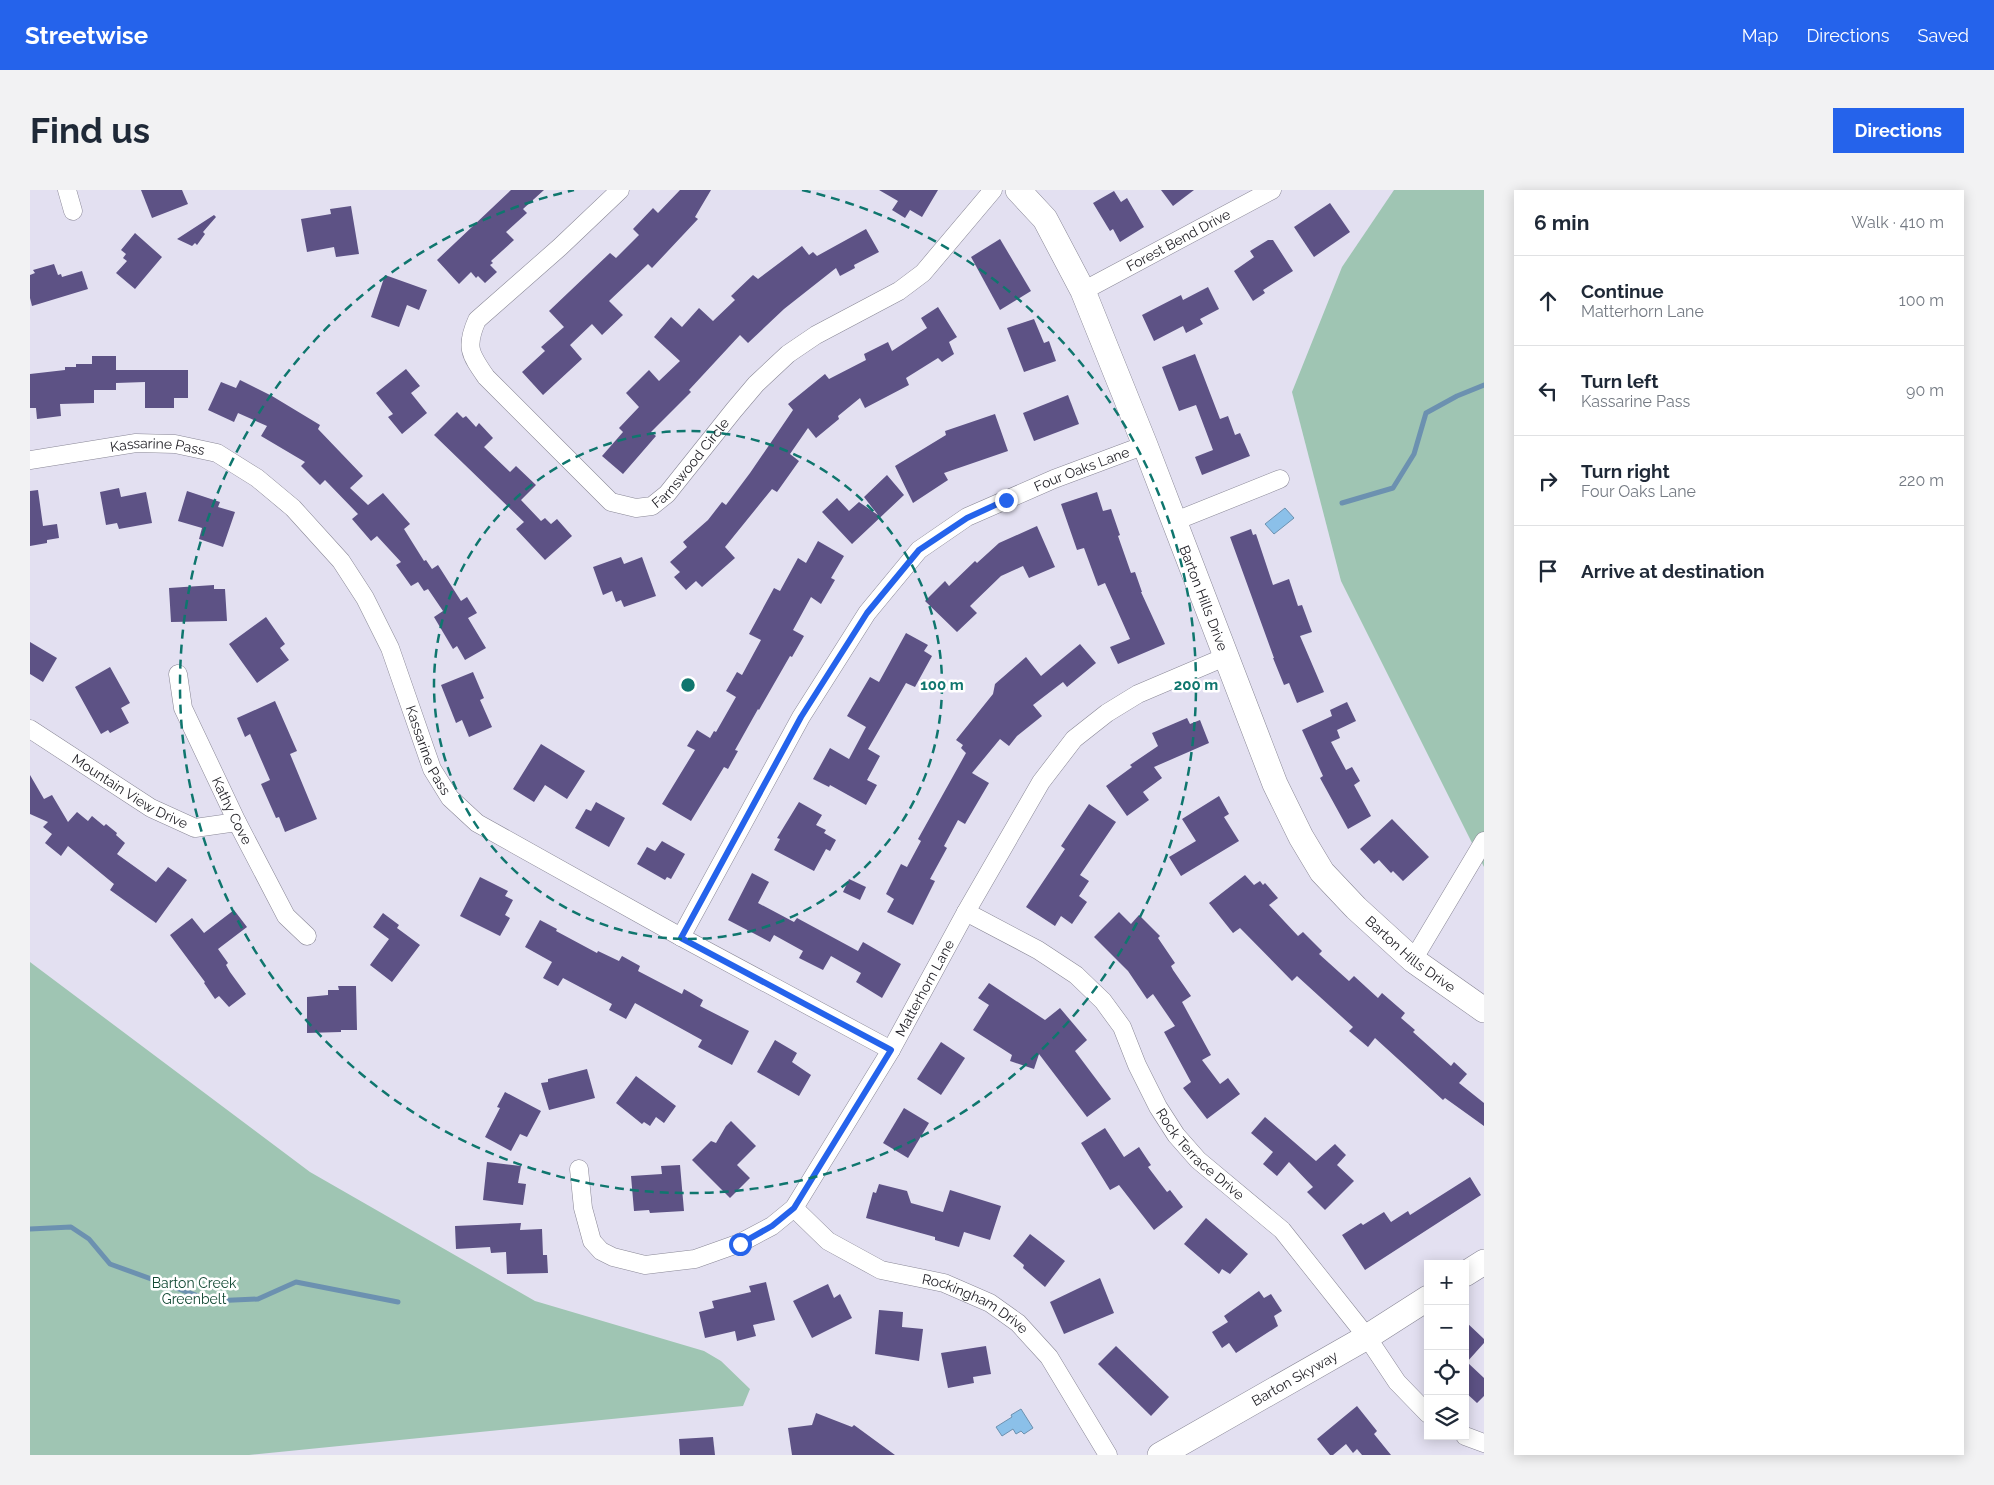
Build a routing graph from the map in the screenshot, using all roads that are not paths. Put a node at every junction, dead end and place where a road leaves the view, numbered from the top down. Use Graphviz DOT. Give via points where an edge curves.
graph roads {
  1 [pos="67,190"];
  2 [pos="620,190"];
  3 [pos="993,190"];
  4 [pos="1018,190"];
  5 [pos="1272,190"];
  6 [pos="73,210"];
  7 [pos="1083,291"];
  8 [pos="1144,444"];
  9 [pos="30,460"];
  10 [pos="1280,479"];
  11 [pos="1173,522"];
  12 [pos="1225,657"];
  13 [pos="178,674"];
  14 [pos="30,729"];
  15 [pos="237,822"];
  16 [pos="1484,841"];
  17 [pos="966,912"];
  18 [pos="308,936"];
  19 [pos="681,938"];
  20 [pos="1412,960"];
  21 [pos="1484,1010"];
  22 [pos="891,1050"];
  23 [pos="579,1169"];
  24 [pos="794,1208"];
  25 [pos="1484,1262"];
  26 [pos="1469,1271"];
  27 [pos="1424,1301"];
  28 [pos="1367,1337"];
  29 [pos="1424,1410"];
  30 [pos="1469,1437"];
  31 [pos="1484,1443"];
  32 [pos="1108,1455"];
  33 [pos="1160,1455"];
  1 -- 6 [label="street"];
  2 -- 3 [label="street, Farnswood Circle" via="477,320 470,336 472,355 486,378 611,502 636,508 652,506 667,494 756,384 788,354 816,335 899,291 923,273"];
  4 -- 7 [label="street, Barton Hills Drive" via="1045,219"];
  5 -- 7 [label="street, Forest Bend Drive"];
  7 -- 8 [label="street, Barton Hills Drive"];
  8 -- 11 [label="street, Barton Hills Drive"];
  8 -- 19 [label="street, Four Oaks Lane" via="967,518 919,550 867,613 801,717"];
  9 -- 19 [label="street, Kassarine Pass" via="136,444 175,444 217,453 257,478 292,508 341,561 365,598 390,648 432,769 450,798 476,823"];
  10 -- 11 [label="street"];
  11 -- 12 [label="street, Barton Hills Drive"];
  12 -- 17 [label="street, Matterhorn Lane" via="1138,694 1074,739 1041,782"];
  12 -- 20 [label="street, Barton Hills Drive" via="1275,784 1322,872"];
  13 -- 15 [label="street, Kathy Cove" via="183,708"];
  14 -- 15 [label="street, Mountain View Drive" via="151,808 195,828"];
  15 -- 18 [label="street, Kathy Cove" via="286,916"];
  16 -- 20 [label="street"];
  17 -- 22 [label="street, Matterhorn Lane"];
  17 -- 28 [label="street, Rock Terrace Drive" via="1038,950 1076,975 1103,1001 1122,1026 1137,1065 1176,1135 1198,1160 1282,1230"];
  19 -- 22 [label="street, Kassarine Pass"];
  20 -- 21 [label="street, Barton Hills Drive"];
  22 -- 24 [label="street, Matterhorn Lane"];
  23 -- 24 [label="street, Matterhorn Lane" via="583,1208 592,1241 613,1257 645,1265 695,1259 740,1244 772,1226"];
  24 -- 32 [label="street, Rockingham Drive" via="828,1241 881,1270 944,1283 990,1303 1018,1323 1049,1357"];
  25 -- 26 [label="street"];
  27 -- 28 [label="street, Barton Skyway"];
  28 -- 29 [label="street, Rock Terrace Drive" via="1398,1382"];
  28 -- 33 [label="street, Barton Skyway"];
  30 -- 31 [label="street"];
}
